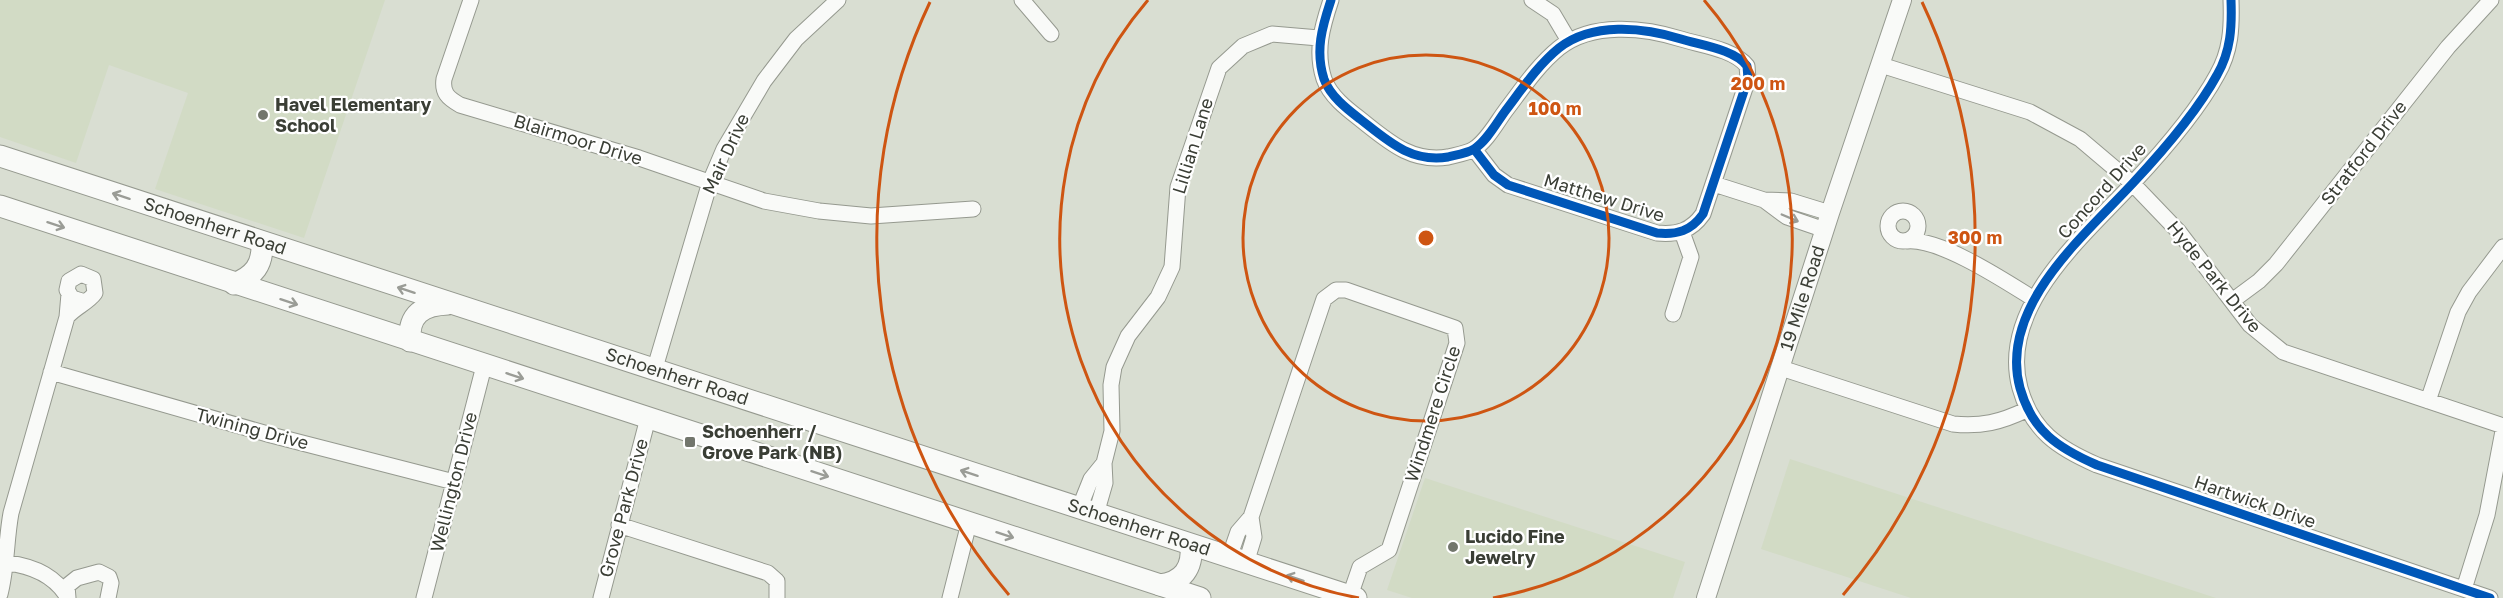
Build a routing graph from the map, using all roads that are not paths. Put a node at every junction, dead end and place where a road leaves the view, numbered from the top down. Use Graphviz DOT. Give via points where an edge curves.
graph roads {
  1 [pos="471,0"];
  2 [pos="838,0"];
  3 [pos="1022,0"];
  4 [pos="1331,0"];
  5 [pos="1532,0"];
  6 [pos="1902,0"];
  7 [pos="2231,0"];
  8 [pos="2491,0"];
  9 [pos="1051,34"];
  10 [pos="1319,38"];
  11 [pos="1569,41"];
  12 [pos="1881,65"];
  13 [pos="1474,149"];
  14 [pos="0,156"];
  15 [pos="710,182"];
  16 [pos="2132,183"];
  17 [pos="1714,184"];
  18 [pos="0,206"];
  19 [pos="974,209"];
  20 [pos="1827,222"];
  21 [pos="1918,226"];
  22 [pos="1682,232"];
  23 [pos="1907,241"];
  24 [pos="1926,242"];
  25 [pos="262,243"];
  26 [pos="2503,247"];
  27 [pos="234,284"];
  28 [pos="69,294"];
  29 [pos="2034,299"];
  30 [pos="2232,301"];
  31 [pos="85,302"];
  32 [pos="449,304"];
  33 [pos="1673,314"];
  34 [pos="67,317"];
  35 [pos="410,341"];
  36 [pos="484,366"];
  37 [pos="1781,368"];
  38 [pos="654,371"];
  39 [pos="51,372"];
  40 [pos="2428,401"];
  41 [pos="2026,410"];
  42 [pos="648,418"];
  43 [pos="2503,426"];
  44 [pos="2503,431"];
  45 [pos="453,482"];
  46 [pos="1088,512"];
  47 [pos="969,523"];
  48 [pos="619,525"];
  49 [pos="1191,545"];
  50 [pos="1238,560"];
  51 [pos="7,563"];
  52 [pos="77,578"];
  53 [pos="56,582"];
  54 [pos="1160,585"];
  55 [pos="2464,589"];
  56 [pos="0,594"];
  57 [pos="1353,597"];
  58 [pos="68,598"];
  59 [pos="108,598"];
  60 [pos="424,598"];
  61 [pos="601,598"];
  62 [pos="777,598"];
  63 [pos="950,598"];
  64 [pos="1200,598"];
  65 [pos="1706,598"];
  66 [pos="2490,598"];
  1 -- 15 [label="street, Blairmoor Drive" via="444,79 447,96 460,105"];
  2 -- 15 [label="street, Mair Drive" via="796,39 764,81 724,149"];
  3 -- 9 [label="street"];
  4 -- 10 [label="street"];
  5 -- 11 [label="street" via="1553,14"];
  6 -- 12 [label="street, 19 Mile Road"];
  7 -- 16 [label="street, Concord Drive" via="2230,42 2217,76"];
  8 -- 30 [label="street, Stratford Drive" via="2448,47 2276,264"];
  10 -- 13 [label="street" via="1325,82 1335,97 1398,149 1423,158 1438,158"];
  10 -- 46 [label="street, Lillian Lane" via="1272,34 1243,46 1219,68 1178,187 1172,267 1158,297 1128,336 1114,367 1105,483"];
  11 -- 13 [label="street" via="1540,66"];
  11 -- 17 [label="street, Matthew Drive" via="1599,32 1638,30 1661,33 1743,60 1748,79"];
  12 -- 16 [label="street, Hyde Park Drive" via="2030,112 2080,139"];
  12 -- 20 [label="street, 19 Mile Road"];
  13 -- 22 [label="street, Matthew Drive" via="1494,175 1508,185 1657,233"];
  25 -- 14 [label="main road, Schoenherr Road, one-way"];
  15 -- 19 [label="street, Blairmoor Drive" via="764,201 819,211 872,216"];
  15 -- 38 [label="street, Mair Drive"];
  16 -- 29 [label="street, Concord Drive" via="2074,246"];
  16 -- 30 [label="street, Hyde Park Drive" via="2193,248"];
  17 -- 20 [label="street" via="1764,200 1791,201"];
  17 -- 22 [label="street, Matthew Drive" via="1703,214 1696,224"];
  18 -- 27 [label="main road, one-way"];
  20 -- 37 [label="street, 19 Mile Road"];
  21 -- 23 [label="street"];
  21 -- 23 [label="street" via="1915,217 1907,212 1897,212 1890,218 1889,233 1897,240"];
  21 -- 24 [label="street"];
  22 -- 33 [label="street" via="1691,257"];
  23 -- 24 [label="street"];
  24 -- 29 [label="street" via="1980,267"];
  25 -- 27 [label="main road" via="259,266 247,279"];
  32 -- 25 [label="main road, Schoenherr Road, one-way"];
  26 -- 40 [label="street" via="2458,312"];
  27 -- 35 [label="main road, one-way"];
  28 -- 31 [label="street" via="76,301"];
  28 -- 31 [label="street" via="72,277 90,276 95,293"];
  28 -- 34 [label="street"];
  29 -- 41 [label="street, Concord Drive" via="2022,324 2016,352"];
  30 -- 40 [label="street, Hyde Park Drive" via="2260,335 2283,352"];
  31 -- 34 [label="street"];
  32 -- 35 [label="main road" via="434,304 418,312 410,324"];
  32 -- 38 [label="main road, Schoenherr Road"];
  34 -- 39 [label="street"];
  35 -- 36 [label="main road"];
  36 -- 42 [label="main road, one-way"];
  36 -- 45 [label="street, Wellington Drive"];
  37 -- 41 [label="street" via="1953,424 1996,423"];
  37 -- 65 [label="street, 19 Mile Road"];
  46 -- 38 [label="main road, Schoenherr Road, one-way"];
  39 -- 45 [label="street, Twining Drive"];
  39 -- 51 [label="street" via="11,513"];
  40 -- 43 [label="street, Hyde Park Drive"];
  41 -- 55 [label="street, Hartwick Drive" via="2051,440 2097,465"];
  42 -- 47 [label="main road, one-way"];
  42 -- 48 [label="street, Grove Park Drive"];
  44 -- 55 [label="street" via="2487,515"];
  45 -- 60 [label="street, Wellington Drive"];
  46 -- 49 [label="main road, Schoenherr Road"];
  47 -- 54 [label="main road, one-way"];
  47 -- 63 [label="street"];
  48 -- 61 [label="street, Grove Park Drive"];
  48 -- 62 [label="street" via="768,573 777,581"];
  49 -- 50 [label="main road, Schoenherr Road"];
  49 -- 54 [label="main road" via="1187,571 1177,580"];
  57 -- 50 [label="main road, Schoenherr Road, one-way"];
  50 -- 57 [label="street, Windmere Circle" via="1254,537 1251,517 1321,304 1336,290 1346,290 1455,328 1457,343 1389,550 1360,567"];
  51 -- 53 [label="street" via="32,568"];
  51 -- 56 [label="street"];
  52 -- 53 [label="street"];
  52 -- 58 [label="street" via="67,586"];
  52 -- 59 [label="street" via="94,572 109,577"];
  53 -- 58 [label="street"];
  54 -- 64 [label="main road"];
  55 -- 66 [label="street, Hartwick Drive"];
}
